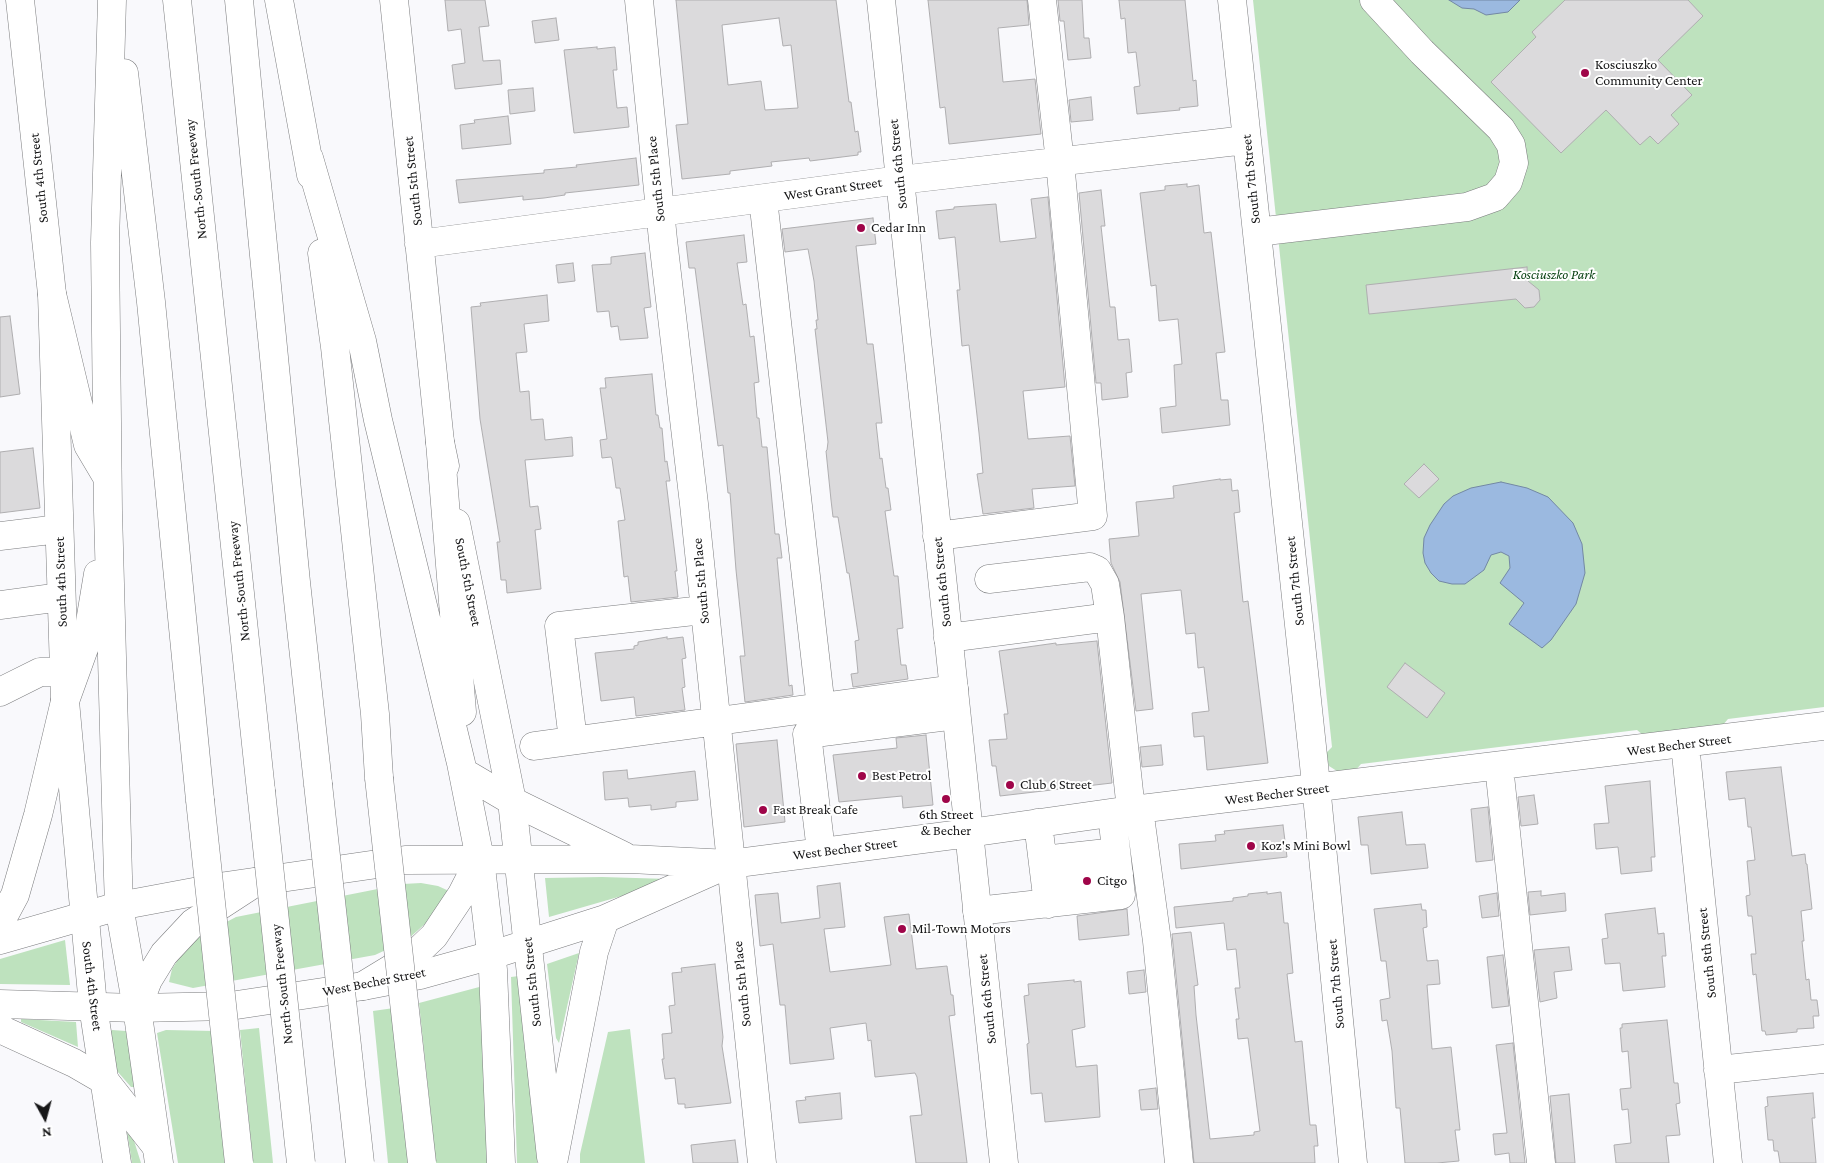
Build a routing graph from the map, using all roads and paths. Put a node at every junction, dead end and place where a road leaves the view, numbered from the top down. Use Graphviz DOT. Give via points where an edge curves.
graph roads {
  1 [pos="20,0"];
  2 [pos="114,0"];
  3 [pos="177,0"];
  4 [pos="239,0"];
  5 [pos="278,0"];
  6 [pos="394,0"];
  7 [pos="639,0"];
  8 [pos="881,0"];
  9 [pos="1042,0"];
  10 [pos="1232,0"];
  11 [pos="1374,0"];
  12 [pos="1246,140"];
  13 [pos="309,158"];
  14 [pos="1060,162"];
  15 [pos="900,180"];
  16 [pos="763,199"];
  17 [pos="660,212"];
  18 [pos="1257,232"];
  19 [pos="419,244"];
  20 [pos="52,294"];
  21 [pos="440,442"];
  22 [pos="108,478"];
  23 [pos="108,511"];
  24 [pos="59,529"];
  25 [pos="0,536"];
  26 [pos="937,536"];
  27 [pos="989,579"];
  28 [pos="61,598"];
  29 [pos="0,605"];
  30 [pos="703,610"];
  31 [pos="1110,617"];
  32 [pos="948,638"];
  33 [pos="64,672"];
  34 [pos="0,692"];
  35 [pos="65,701"];
  36 [pos="955,702"];
  37 [pos="821,708"];
  38 [pos="715,721"];
  39 [pos="1824,726"];
  40 [pos="572,740"];
  41 [pos="1685,744"];
  42 [pos="534,746"];
  43 [pos="1499,766"];
  44 [pos="462,768"];
  45 [pos="1317,789"];
  46 [pos="512,801"];
  47 [pos="1127,811"];
  48 [pos="1038,823"];
  49 [pos="969,833"];
  50 [pos="821,852"];
  51 [pos="480,859"];
  52 [pos="519,859"];
  53 [pos="630,859"];
  54 [pos="1118,863"];
  55 [pos="730,864"];
  56 [pos="256,882"];
  57 [pos="1046,882"];
  58 [pos="120,906"];
  59 [pos="977,910"];
  60 [pos="83,915"];
  61 [pos="605,920"];
  62 [pos="0,923"];
  63 [pos="0,940"];
  64 [pos="528,944"];
  65 [pos="492,955"];
  66 [pos="363,986"];
  67 [pos="0,1004"];
  68 [pos="93,1006"];
  69 [pos="137,1008"];
  70 [pos="0,1029"];
  71 [pos="1824,1059"];
  72 [pos="1718,1070"];
  73 [pos="105,1081"];
  74 [pos="157,1154"];
  75 [pos="117,1163"];
  76 [pos="239,1163"];
  77 [pos="301,1163"];
  78 [pos="360,1163"];
  79 [pos="422,1163"];
  80 [pos="501,1163"];
  81 [pos="552,1163"];
  82 [pos="762,1163"];
  83 [pos="1004,1163"];
  84 [pos="1179,1163"];
  85 [pos="1353,1163"];
  86 [pos="1541,1163"];
  87 [pos="1728,1163"];
  1 -- 20 [label="main road, South 4th Street"];
  2 -- 22 [label="main road" via="105,243"];
  2 -- 76 [label="main road, bridge" via="151,302"];
  3 -- 77 [label="main road, North-South Freeway, bridge"];
  4 -- 78 [label="main road, bridge" via="296,582"];
  5 -- 13 [label="main road"];
  6 -- 19 [label="main road, South 5th Street"];
  7 -- 17 [label="main road, South 5th Place"];
  8 -- 15 [label="main road, South 6th Street"];
  9 -- 14 [label="main road"];
  10 -- 12 [label="main road, South 7th Street"];
  11 -- 18 [label="main road" via="1501,129 1511,145 1514,163 1508,182 1495,197 1467,208"];
  12 -- 14 [label="main road, West Grant Street"];
  12 -- 18 [label="main road, South 7th Street"];
  13 -- 44 [label="main road" via="362,341"];
  13 -- 79 [label="main road, bridge" via="335,347"];
  14 -- 15 [label="main road, West Grant Street"];
  14 -- 26 [label="main road" via="1093,516"];
  15 -- 16 [label="main road, West Grant Street"];
  15 -- 26 [label="main road, South 6th Street"];
  16 -- 17 [label="main road, West Grant Street"];
  16 -- 37 [label="main road"];
  17 -- 19 [label="main road, West Grant Street"];
  17 -- 30 [label="main road, South 5th Place"];
  18 -- 45 [label="main road, South 7th Street"];
  19 -- 21 [label="main road, South 5th Street"];
  20 -- 22 [label="main road" via="88,445"];
  20 -- 24 [label="main road, South 4th Street"];
  21 -- 44 [label="main road" via="462,704"];
  21 -- 46 [label="main road, South 5th Street"];
  22 -- 23 [label="main road"];
  23 -- 35 [label="main road" via="87,640"];
  23 -- 58 [label="main road"];
  24 -- 25 [label="main road"];
  24 -- 28 [label="main road, South 4th Street"];
  26 -- 32 [label="main road, South 6th Street"];
  27 -- 31 [label="main road" via="1090,567 1097,570 1105,584"];
  28 -- 29 [label="main road"];
  28 -- 33 [label="main road, South 4th Street"];
  30 -- 38 [label="main road, South 5th Place"];
  30 -- 40 [label="main road" via="559,626"];
  31 -- 32 [label="main road"];
  31 -- 47 [label="main road"];
  32 -- 36 [label="main road, South 6th Street"];
  33 -- 34 [label="main road" via="40,672"];
  33 -- 35 [label="main road, South 4th Street"];
  35 -- 60 [label="main road, South 4th Street"];
  35 -- 62 [label="main road" via="15,895"];
  36 -- 37 [label="main road"];
  36 -- 49 [label="main road, South 6th Street"];
  36 -- 50 [label="main road" via="807,734"];
  37 -- 38 [label="main road"];
  38 -- 40 [label="main road"];
  38 -- 55 [label="main road, South 5th Place"];
  39 -- 41 [label="main road, West Becher Street"];
  40 -- 42 [label="main road"];
  41 -- 43 [label="main road, West Becher Street"];
  41 -- 72 [label="main road, South 8th Street"];
  43 -- 45 [label="main road, West Becher Street"];
  43 -- 86 [label="main road"];
  44 -- 46 [label="main road"];
  44 -- 51 [label="main road"];
  45 -- 47 [label="main road, West Becher Street"];
  45 -- 85 [label="main road, South 7th Street"];
  46 -- 52 [label="main road, South 5th Street"];
  46 -- 53 [label="main road"];
  47 -- 48 [label="main road, West Becher Street"];
  47 -- 54 [label="main road"];
  47 -- 84 [label="main road" via="1157,942"];
  48 -- 49 [label="main road, West Becher Street"];
  48 -- 57 [label="main road"];
  49 -- 50 [label="main road, West Becher Street"];
  49 -- 59 [label="main road, South 6th Street"];
  50 -- 55 [label="main road, West Becher Street"];
  51 -- 52 [label="main road, West Becher Street"];
  51 -- 56 [label="main road, West Becher Street" via="405,860"];
  51 -- 65 [label="main road"];
  51 -- 66 [label="main road" via="434,936 414,955"];
  52 -- 53 [label="main road, West Becher Street"];
  52 -- 64 [label="main road, South 5th Street"];
  53 -- 55 [label="main road, West Becher Street"];
  54 -- 57 [label="main road"];
  54 -- 57 [label="main road" via="1121,895"];
  55 -- 61 [label="main road, West Becher Street"];
  55 -- 82 [label="main road, South 5th Place"];
  56 -- 58 [label="main road, West Becher Street"];
  56 -- 69 [label="main road" via="193,922 164,954 148,980"];
  57 -- 59 [label="main road"];
  58 -- 60 [label="main road, West Becher Street"];
  58 -- 69 [label="main road"];
  59 -- 83 [label="main road, South 6th Street"];
  60 -- 63 [label="main road, West Becher Street"];
  60 -- 68 [label="main road, South 4th Street"];
  61 -- 64 [label="main road, West Becher Street"];
  61 -- 81 [label="main road" via="594,952"];
  64 -- 65 [label="main road, West Becher Street"];
  64 -- 81 [label="main road, South 5th Street"];
  65 -- 66 [label="main road, West Becher Street" via="420,975"];
  65 -- 80 [label="main road"];
  66 -- 69 [label="main road, West Becher Street" via="230,1006"];
  67 -- 68 [label="main road, West Becher Street"];
  68 -- 69 [label="main road, West Becher Street"];
  68 -- 73 [label="main road, South 4th Street"];
  69 -- 74 [label="main road"];
  70 -- 73 [label="main road"];
  71 -- 72 [label="main road"];
  72 -- 87 [label="main road, South 8th Street"];
  73 -- 74 [label="main road"];
  73 -- 75 [label="main road, South 4th Street"];
}
